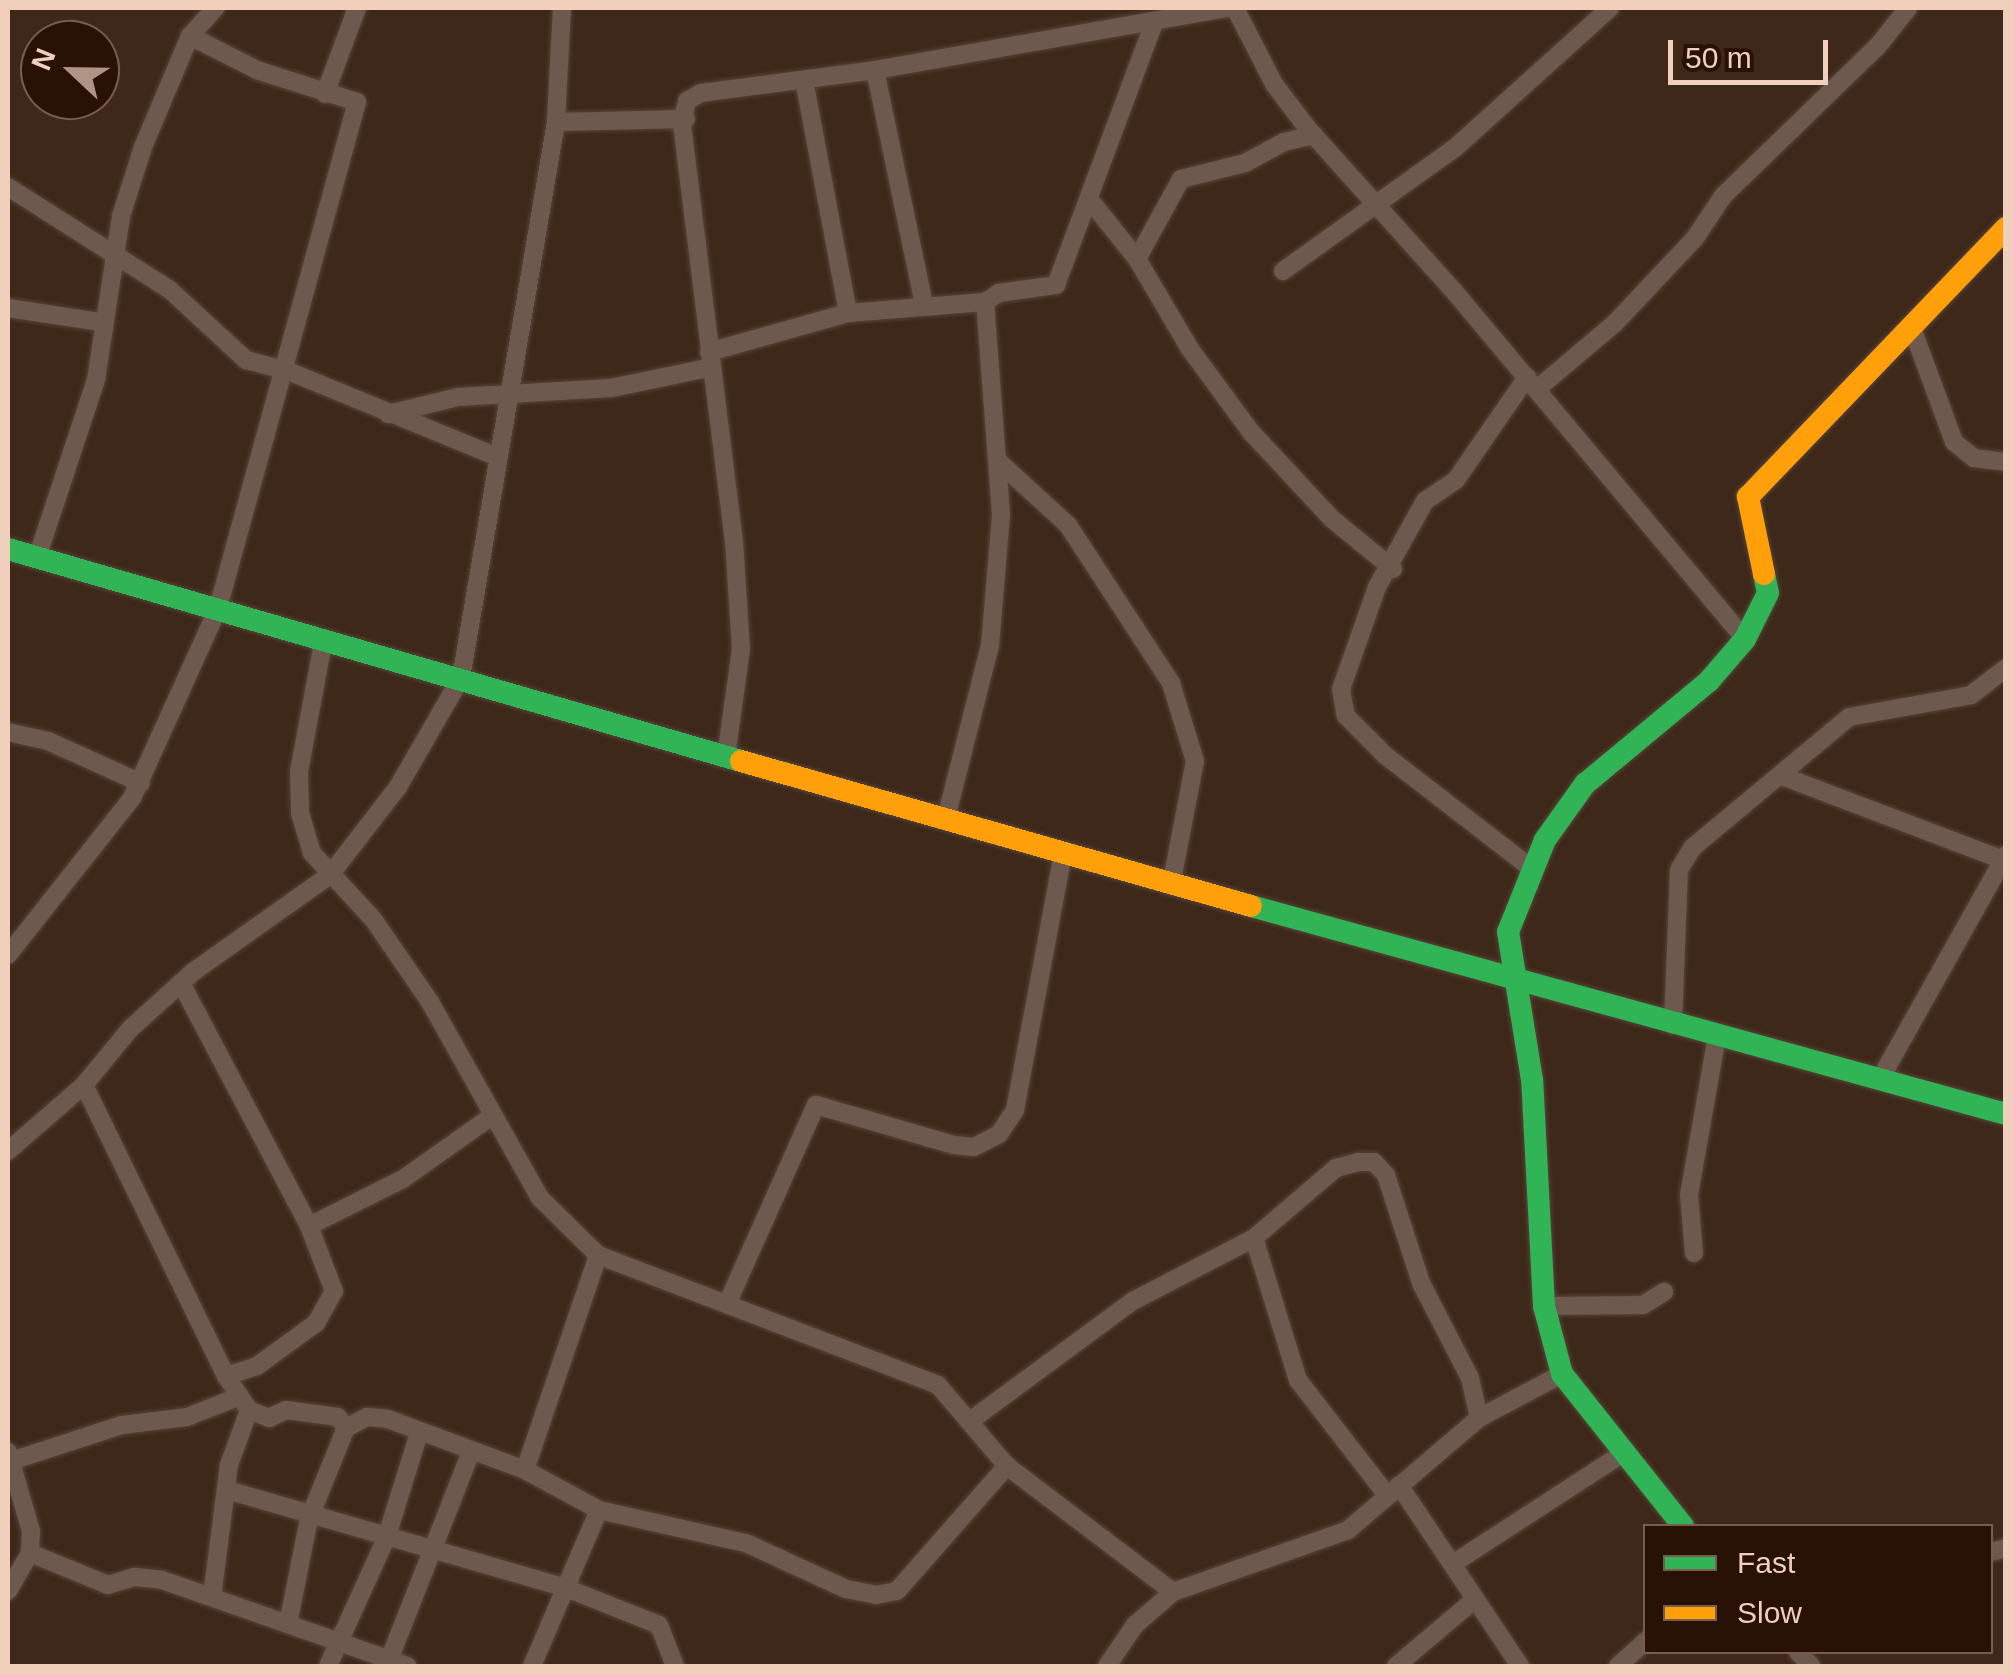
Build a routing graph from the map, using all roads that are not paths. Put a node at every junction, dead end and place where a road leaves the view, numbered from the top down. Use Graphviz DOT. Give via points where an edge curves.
graph roads {
  1 [pos="215,8"];
  2 [pos="357,8"];
  3 [pos="562,8"];
  4 [pos="1226,8"];
  5 [pos="1235,8"];
  6 [pos="1610,8"];
  7 [pos="1908,8"];
  8 [pos="1153,25"];
  9 [pos="190,36"];
  10 [pos="875,70"];
  11 [pos="804,80"];
  12 [pos="325,94"];
  13 [pos="686,119"];
  14 [pos="556,122"];
  15 [pos="1314,135"];
  16 [pos="8,187"];
  17 [pos="1089,200"];
  18 [pos="1378,206"];
  19 [pos="2006,228"];
  20 [pos="1137,258"];
  21 [pos="118,260"];
  22 [pos="1283,272"];
  23 [pos="985,302"];
  24 [pos="924,304"];
  25 [pos="8,308"];
  26 [pos="848,313"];
  27 [pos="101,322"];
  28 [pos="1913,332"];
  29 [pos="709,360"];
  30 [pos="288,371"];
  31 [pos="1532,383"];
  32 [pos="512,390"];
  33 [pos="388,414"];
  34 [pos="495,456"];
  35 [pos="1000,462"];
  36 [pos="2006,462"];
  37 [pos="1031,491"];
  38 [pos="1001,514"];
  39 [pos="8,549"];
  40 [pos="37,558"];
  41 [pos="1392,570"];
  42 [pos="218,608"];
  43 [pos="324,638"];
  44 [pos="1745,639"];
  45 [pos="2006,668"];
  46 [pos="461,678"];
  47 [pos="8,732"];
  48 [pos="726,757"];
  49 [pos="1782,776"];
  50 [pos="141,783"];
  51 [pos="946,818"];
  52 [pos="1063,854"];
  53 [pos="2004,858"];
  54 [pos="1532,869"];
  55 [pos="330,875"];
  56 [pos="1172,880"];
  57 [pos="8,955"];
  58 [pos="1512,981"];
  59 [pos="180,983"];
  60 [pos="1672,1025"];
  61 [pos="1717,1036"];
  62 [pos="1880,1082"];
  63 [pos="84,1085"];
  64 [pos="2006,1114"];
  65 [pos="492,1116"];
  66 [pos="8,1151"];
  67 [pos="309,1226"];
  68 [pos="1254,1238"];
  69 [pos="1694,1253"];
  70 [pos="598,1255"];
  71 [pos="1664,1292"];
  72 [pos="727,1304"];
  73 [pos="1544,1306"];
  74 [pos="1562,1374"];
  75 [pos="226,1376"];
  76 [pos="245,1403"];
  77 [pos="1479,1418"];
  78 [pos="970,1421"];
  79 [pos="346,1428"];
  80 [pos="419,1433"];
  81 [pos="470,1454"];
  82 [pos="1622,1454"];
  83 [pos="8,1459"];
  84 [pos="1007,1466"];
  85 [pos="526,1470"];
  86 [pos="227,1490"];
  87 [pos="1393,1490"];
  88 [pos="600,1510"];
  89 [pos="308,1518"];
  90 [pos="1680,1524"];
  91 [pos="386,1539"];
  92 [pos="433,1552"];
  93 [pos="30,1553"];
  94 [pos="1454,1563"];
  95 [pos="566,1588"];
  96 [pos="8,1591"];
  97 [pos="1173,1592"];
  98 [pos="212,1598"];
  99 [pos="1474,1600"];
  100 [pos="288,1624"];
  101 [pos="343,1643"];
  102 [pos="1643,1643"];
  103 [pos="398,1663"];
  104 [pos="1621,1665"];
  105 [pos="328,1666"];
  106 [pos="532,1666"];
  107 [pos="675,1666"];
  108 [pos="1108,1666"];
  109 [pos="1396,1666"];
  110 [pos="1520,1666"];
  1 -- 9 [label="street"];
  2 -- 12 [label="street"];
  3 -- 14 [label="street"];
  4 -- 8 [label="street"];
  5 -- 15 [label="street" via="1274,84"];
  6 -- 18 [label="street" via="1455,148"];
  7 -- 31 [label="street" via="1877,47 1723,196 1695,238 1614,323"];
  8 -- 10 [label="street"];
  8 -- 17 [label="street"];
  9 -- 12 [label="street" via="256,70"];
  9 -- 21 [label="street" via="137,164 121,216"];
  10 -- 11 [label="street"];
  10 -- 24 [label="street"];
  11 -- 13 [label="street" via="700,93 687,101"];
  11 -- 26 [label="street"];
  12 -- 30 [label="street" via="357,102 329,189"];
  13 -- 14 [label="street"];
  13 -- 29 [label="street"];
  14 -- 32 [label="street"];
  15 -- 18 [label="street"];
  15 -- 20 [label="street" via="1181,179"];
  16 -- 21 [label="street"];
  17 -- 20 [label="street"];
  17 -- 23 [label="street" via="1064,278"];
  18 -- 22 [label="street"];
  18 -- 31 [label="street"];
  19 -- 28 [label="main road"];
  20 -- 41 [label="street" via="1190,350 1250,432 1332,519"];
  21 -- 27 [label="street"];
  21 -- 30 [label="street" via="169,289 246,360"];
  23 -- 24 [label="street"];
  23 -- 35 [label="street"];
  24 -- 26 [label="street"];
  25 -- 27 [label="street"];
  26 -- 29 [label="street"];
  27 -- 40 [label="street" via="96,380"];
  28 -- 36 [label="street" via="1954,442 1974,458"];
  28 -- 44 [label="main road" via="1748,497 1768,593"];
  29 -- 32 [label="street" via="612,388"];
  29 -- 48 [label="street" via="734,542 740,650"];
  30 -- 33 [label="street"];
  30 -- 42 [label="street"];
  31 -- 41 [label="street" via="1456,480 1425,501"];
  31 -- 44 [label="street"];
  32 -- 33 [label="street"];
  32 -- 34 [label="street"];
  33 -- 34 [label="street"];
  34 -- 46 [label="street"];
  35 -- 37 [label="street"];
  35 -- 38 [label="street"];
  37 -- 38 [label="street"];
  37 -- 56 [label="street" via="1068,526 1171,683 1195,761"];
  38 -- 51 [label="street" via="990,646"];
  39 -- 40 [label="main road"];
  40 -- 42 [label="main road"];
  41 -- 54 [label="street" via="1377,587 1341,689 1346,716 1386,756"];
  42 -- 43 [label="main road"];
  42 -- 50 [label="street"];
  43 -- 46 [label="main road"];
  43 -- 55 [label="street" via="298,771 312,853"];
  44 -- 54 [label="main road" via="1709,680 1584,784"];
  45 -- 49 [label="street" via="1970,695 1850,717"];
  46 -- 48 [label="main road"];
  46 -- 55 [label="street" via="398,787"];
  47 -- 50 [label="street" via="48,741"];
  48 -- 51 [label="main road"];
  49 -- 53 [label="street"];
  49 -- 60 [label="street" via="1742,801 1692,848 1679,870"];
  50 -- 57 [label="street"];
  51 -- 52 [label="main road"];
  52 -- 56 [label="main road"];
  52 -- 72 [label="street" via="1015,1110 999,1134 974,1148 954,1145 816,1105"];
  53 -- 62 [label="street"];
  54 -- 58 [label="main road" via="1508,932"];
  55 -- 59 [label="street"];
  55 -- 65 [label="street" via="373,918 430,1002"];
  56 -- 58 [label="main road"];
  58 -- 60 [label="main road"];
  58 -- 73 [label="main road" via="1532,1080"];
  59 -- 63 [label="street"];
  59 -- 67 [label="street"];
  60 -- 61 [label="main road"];
  61 -- 62 [label="main road"];
  61 -- 69 [label="street" via="1689,1195"];
  62 -- 64 [label="main road"];
  63 -- 66 [label="street"];
  63 -- 75 [label="street"];
  65 -- 67 [label="street" via="403,1179"];
  65 -- 70 [label="street" via="540,1198"];
  67 -- 75 [label="street" via="334,1292 316,1323 257,1366"];
  68 -- 77 [label="street" via="1336,1168 1374,1162 1386,1175 1421,1283 1470,1378"];
  68 -- 78 [label="street" via="1132,1301"];
  68 -- 87 [label="street" via="1298,1380"];
  70 -- 72 [label="street"];
  70 -- 85 [label="street"];
  71 -- 73 [label="street" via="1643,1305"];
  72 -- 78 [label="street" via="902,1366 938,1384"];
  73 -- 74 [label="main road"];
  74 -- 77 [label="street"];
  74 -- 82 [label="main road"];
  75 -- 76 [label="street"];
  76 -- 79 [label="street" via="269,1418 286,1410 338,1417"];
  76 -- 83 [label="street" via="122,1425"];
  76 -- 86 [label="street"];
  77 -- 87 [label="street"];
  78 -- 84 [label="street"];
  79 -- 80 [label="street" via="367,1417"];
  79 -- 89 [label="street"];
  80 -- 81 [label="street"];
  80 -- 91 [label="street"];
  81 -- 85 [label="street"];
  81 -- 92 [label="street"];
  82 -- 90 [label="main road"];
  82 -- 94 [label="street"];
  83 -- 93 [label="street" via="31,1531"];
  84 -- 88 [label="street" via="897,1592 876,1595 846,1589 746,1543"];
  84 -- 97 [label="street"];
  85 -- 88 [label="street"];
  86 -- 89 [label="street"];
  86 -- 98 [label="street"];
  87 -- 94 [label="street"];
  87 -- 97 [label="street" via="1348,1530"];
  88 -- 95 [label="street"];
  89 -- 91 [label="street"];
  89 -- 100 [label="street"];
  91 -- 92 [label="street"];
  91 -- 101 [label="street"];
  92 -- 95 [label="street"];
  92 -- 103 [label="street"];
  93 -- 96 [label="street"];
  93 -- 98 [label="street" via="108,1585 136,1577 162,1580"];
  94 -- 99 [label="street"];
  95 -- 106 [label="street"];
  95 -- 107 [label="street" via="659,1625"];
  97 -- 108 [label="street" via="1135,1625"];
  98 -- 100 [label="street"];
  99 -- 109 [label="street"];
  99 -- 110 [label="street"];
  100 -- 101 [label="street"];
  101 -- 103 [label="street"];
  101 -- 105 [label="street"];
  102 -- 104 [label="street"];
}
